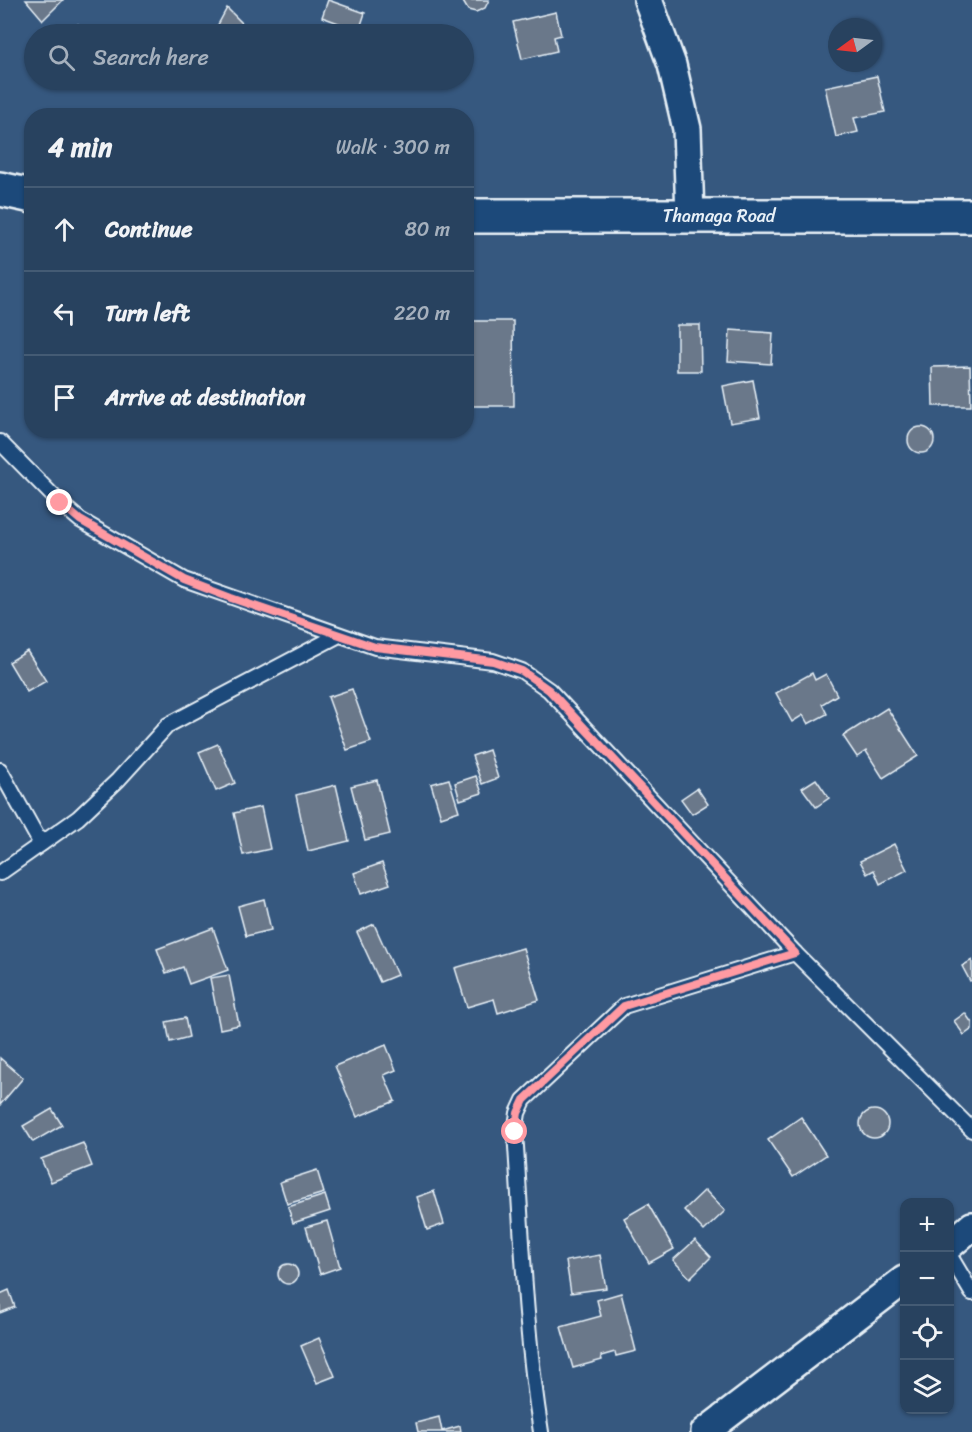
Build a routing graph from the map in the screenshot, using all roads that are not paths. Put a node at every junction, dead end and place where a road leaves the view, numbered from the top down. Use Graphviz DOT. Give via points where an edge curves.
graph roads {
  1 [pos="648,0"];
  2 [pos="0,189"];
  3 [pos="24,194"];
  4 [pos="474,216"];
  5 [pos="690,216"];
  6 [pos="972,216"];
  7 [pos="0,442"];
  8 [pos="339,635"];
  9 [pos="0,770"];
  10 [pos="41,844"];
  11 [pos="0,873"];
  12 [pos="795,953"];
  13 [pos="972,1130"];
  14 [pos="972,1226"];
  15 [pos="954,1242"];
  16 [pos="954,1263"];
  17 [pos="900,1283"];
  18 [pos="972,1293"];
  19 [pos="541,1432"];
  20 [pos="705,1432"];
  1 -- 5 [label="street" via="672,65 687,129"];
  2 -- 3 [label="main road"];
  4 -- 5 [label="main road, Thamaga Road"];
  5 -- 6 [label="main road, Thamaga Road"];
  7 -- 8 [label="lane" via="80,520 184,580"];
  8 -- 10 [label="lane" via="168,725 78,818"];
  8 -- 12 [label="lane" via="375,647 493,661 522,671 549,690"];
  9 -- 10 [label="lane"];
  10 -- 11 [label="lane"];
  12 -- 13 [label="lane"];
  12 -- 19 [label="lane" via="624,1006 524,1100 515,1132 533,1375"];
  14 -- 15 [label="street"];
  16 -- 18 [label="lane"];
  17 -- 20 [label="street"];
}
